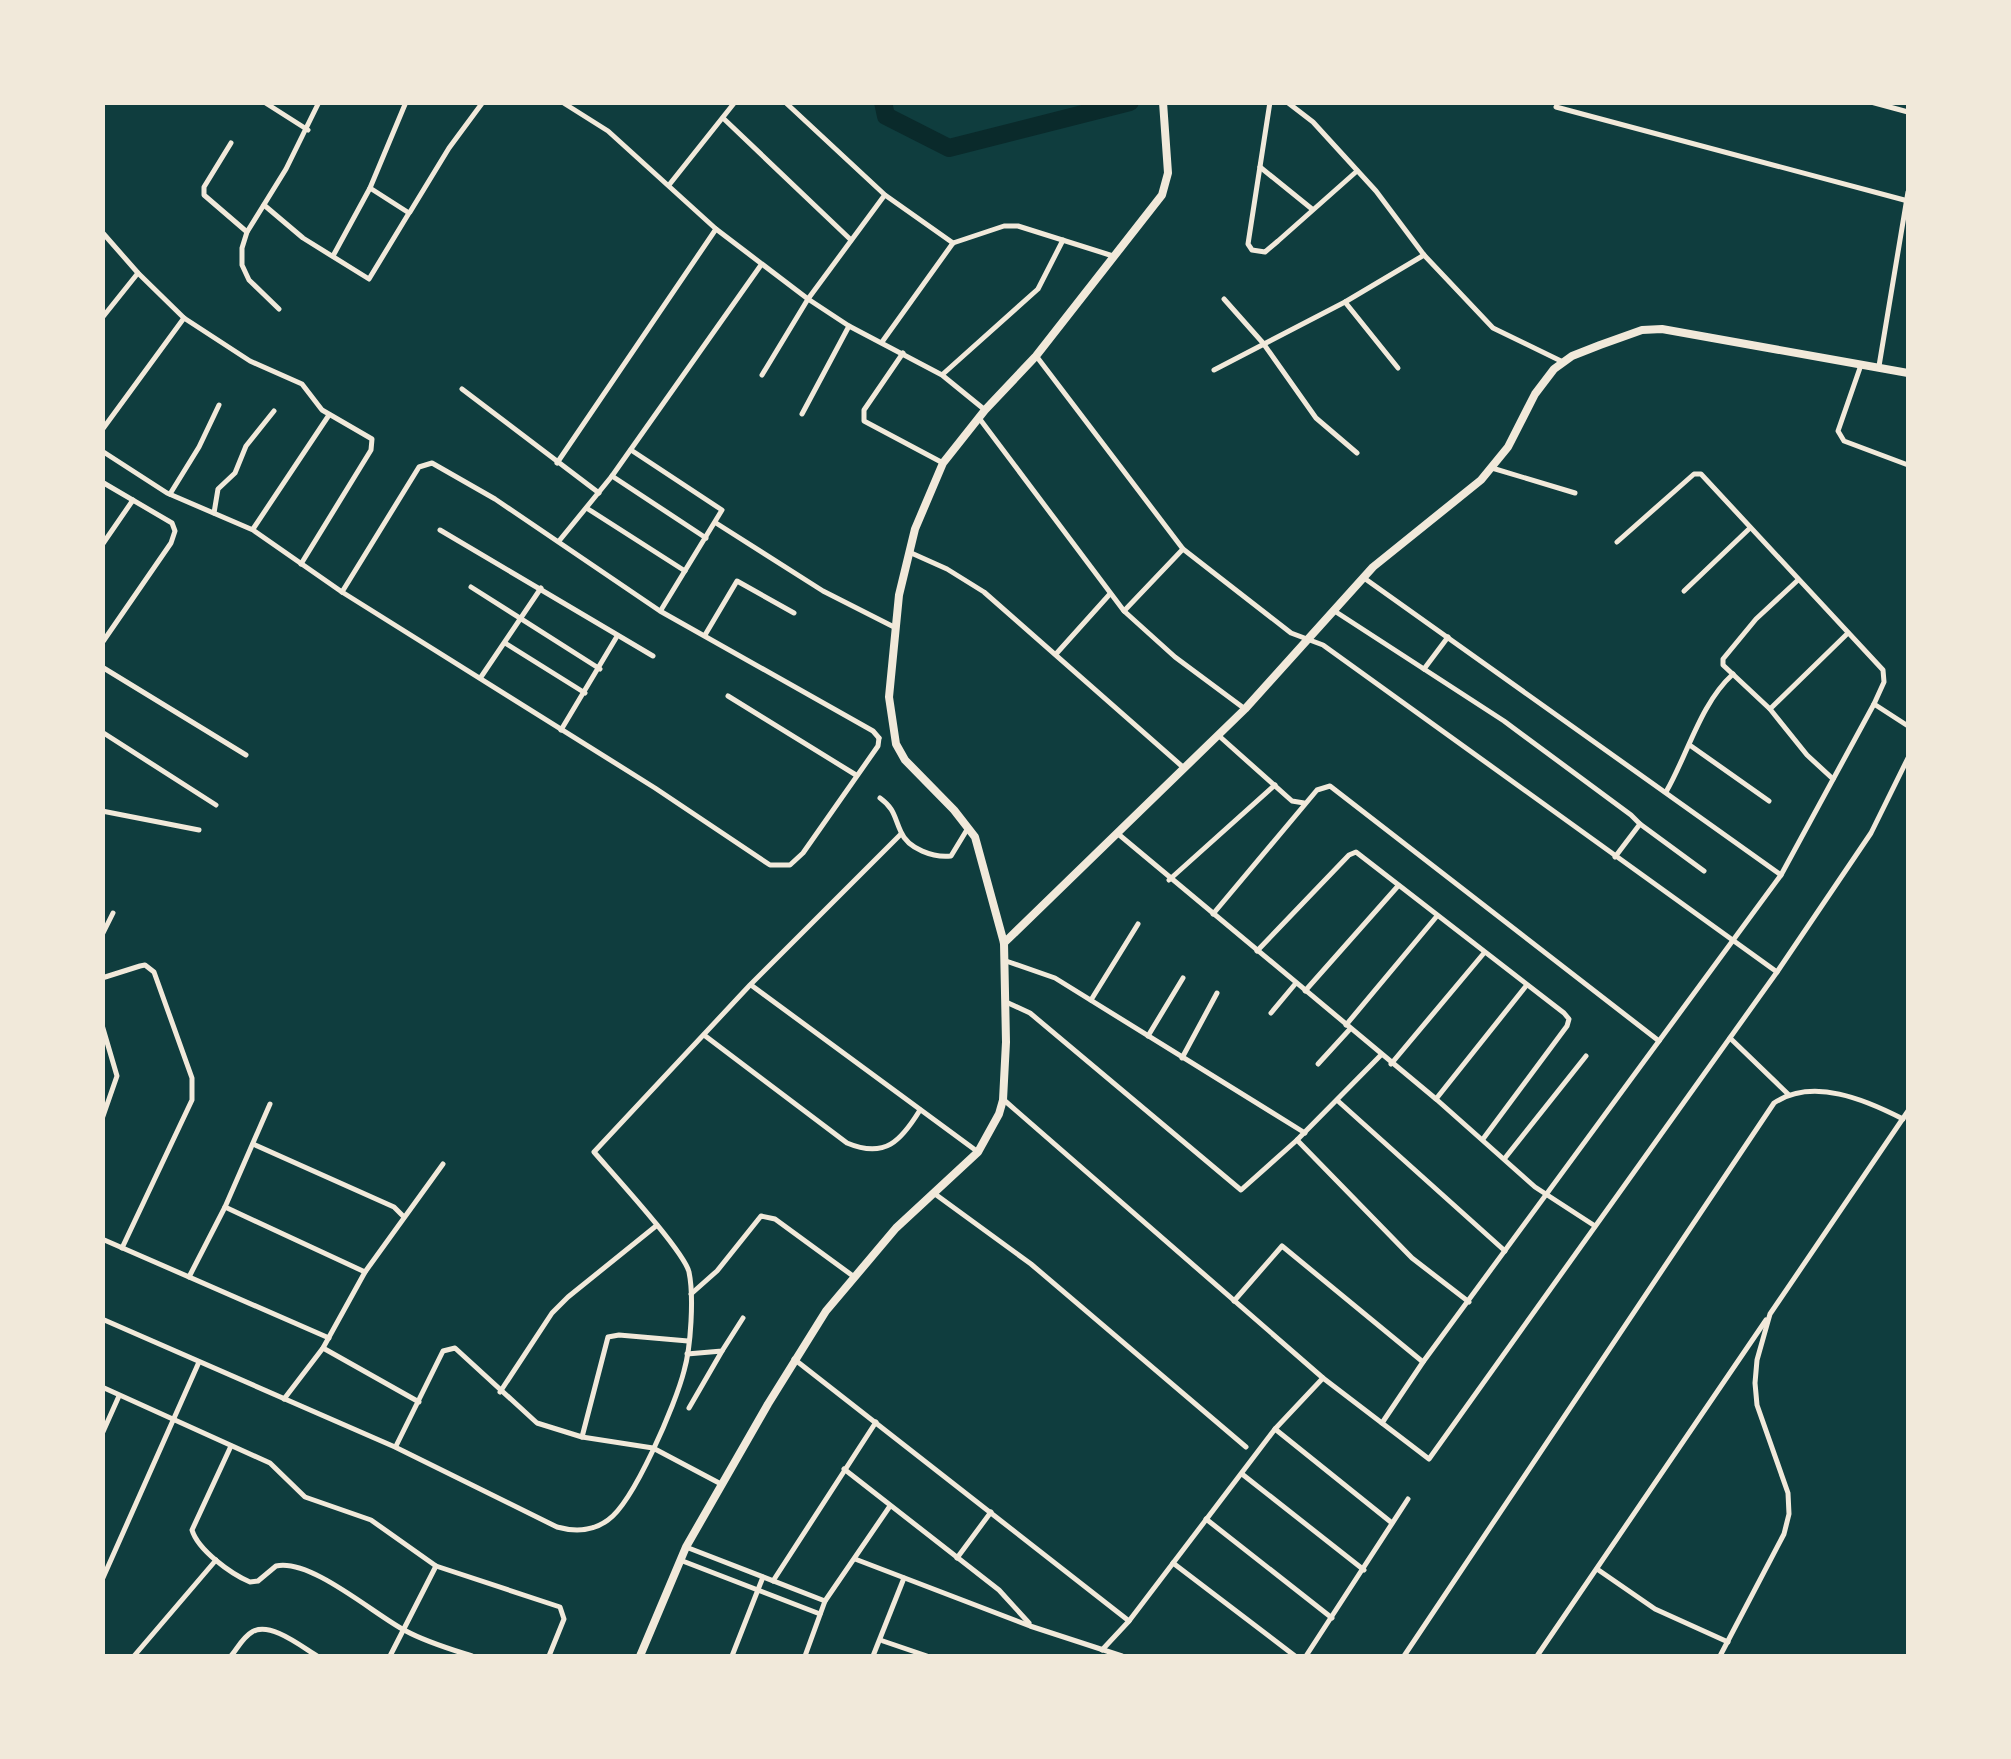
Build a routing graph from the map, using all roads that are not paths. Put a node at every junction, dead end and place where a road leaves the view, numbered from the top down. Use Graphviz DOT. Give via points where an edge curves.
graph roads {
  1 [pos="264,102"];
  2 [pos="319,102"];
  3 [pos="406,102"];
  4 [pos="483,102"];
  5 [pos="562,102"];
  6 [pos="735,102"];
  7 [pos="785,102"];
  8 [pos="1163,102"];
  9 [pos="1270,102"];
  10 [pos="1286,102"];
  11 [pos="1871,102"];
  12 [pos="572,104"];
  13 [pos="1556,107"];
  14 [pos="1908,112"];
  15 [pos="723,118"];
  16 [pos="308,130"];
  17 [pos="232,144"];
  18 [pos="1260,167"];
  19 [pos="1357,171"];
  20 [pos="670,185"];
  21 [pos="370,188"];
  22 [pos="1908,192"];
  23 [pos="884,195"];
  24 [pos="1908,201"];
  25 [pos="264,205"];
  26 [pos="1313,210"];
  27 [pos="409,215"];
  28 [pos="716,229"];
  29 [pos="102,232"];
  30 [pos="247,232"];
  31 [pos="851,240"];
  32 [pos="1063,240"];
  33 [pos="953,243"];
  34 [pos="333,256"];
  35 [pos="1424,256"];
  36 [pos="1116,257"];
  37 [pos="762,264"];
  38 [pos="138,273"];
  39 [pos="808,299"];
  40 [pos="1224,299"];
  41 [pos="1345,302"];
  42 [pos="279,309"];
  43 [pos="102,318"];
  44 [pos="184,318"];
  45 [pos="849,326"];
  46 [pos="882,342"];
  47 [pos="1263,343"];
  48 [pos="903,353"];
  49 [pos="1036,356"];
  50 [pos="1562,362"];
  51 [pos="1861,365"];
  52 [pos="1398,368"];
  53 [pos="1878,368"];
  54 [pos="1214,370"];
  55 [pos="1908,373"];
  56 [pos="762,374"];
  57 [pos="942,374"];
  58 [pos="462,389"];
  59 [pos="219,404"];
  60 [pos="274,411"];
  61 [pos="802,414"];
  62 [pos="982,414"];
  63 [pos="328,415"];
  64 [pos="102,430"];
  65 [pos="631,450"];
  66 [pos="102,451"];
  67 [pos="1357,452"];
  68 [pos="557,462"];
  69 [pos="943,462"];
  70 [pos="1908,465"];
  71 [pos="1492,468"];
  72 [pos="612,476"];
  73 [pos="102,482"];
  74 [pos="600,493"];
  75 [pos="1575,493"];
  76 [pos="170,494"];
  77 [pos="132,500"];
  78 [pos="588,509"];
  79 [pos="214,513"];
  80 [pos="716,522"];
  81 [pos="1750,528"];
  82 [pos="253,530"];
  83 [pos="440,530"];
  84 [pos="706,538"];
  85 [pos="559,540"];
  86 [pos="1617,542"];
  87 [pos="102,546"];
  88 [pos="1183,548"];
  89 [pos="909,552"];
  90 [pos="301,564"];
  91 [pos="686,572"];
  92 [pos="1363,578"];
  93 [pos="1798,580"];
  94 [pos="472,586"];
  95 [pos="540,588"];
  96 [pos="342,592"];
  97 [pos="1684,592"];
  98 [pos="1110,595"];
  99 [pos="1333,610"];
  100 [pos="660,611"];
  101 [pos="1124,611"];
  102 [pos="794,613"];
  103 [pos="521,618"];
  104 [pos="894,627"];
  105 [pos="1848,633"];
  106 [pos="705,635"];
  107 [pos="617,637"];
  108 [pos="1448,637"];
  109 [pos="1308,640"];
  110 [pos="102,643"];
  111 [pos="505,643"];
  112 [pos="1056,654"];
  113 [pos="653,656"];
  114 [pos="102,667"];
  115 [pos="600,669"];
  116 [pos="1424,669"];
  117 [pos="1733,674"];
  118 [pos="481,678"];
  119 [pos="585,694"];
  120 [pos="728,696"];
  121 [pos="1874,704"];
  122 [pos="1245,708"];
  123 [pos="1770,710"];
  124 [pos="1908,726"];
  125 [pos="561,730"];
  126 [pos="102,732"];
  127 [pos="894,736"];
  128 [pos="1218,736"];
  129 [pos="879,738"];
  130 [pos="1691,746"];
  131 [pos="246,755"];
  132 [pos="1908,758"];
  133 [pos="1184,768"];
  134 [pos="856,774"];
  135 [pos="1833,779"];
  136 [pos="1275,785"];
  137 [pos="1666,792"];
  138 [pos="880,798"];
  139 [pos="1769,801"];
  140 [pos="1307,802"];
  141 [pos="216,805"];
  142 [pos="102,812"];
  143 [pos="1640,824"];
  144 [pos="968,828"];
  145 [pos="199,830"];
  146 [pos="901,834"];
  147 [pos="1116,834"];
  148 [pos="1615,856"];
  149 [pos="1704,870"];
  150 [pos="1781,875"];
  151 [pos="1169,880"];
  152 [pos="1398,886"];
  153 [pos="113,913"];
  154 [pos="1213,914"];
  155 [pos="1437,916"];
  156 [pos="1138,924"];
  157 [pos="102,935"];
  158 [pos="1732,940"];
  159 [pos="1004,943"];
  160 [pos="1257,951"];
  161 [pos="1484,953"];
  162 [pos="1006,961"];
  163 [pos="1776,972"];
  164 [pos="102,978"];
  165 [pos="1183,978"];
  166 [pos="750,984"];
  167 [pos="1296,984"];
  168 [pos="1526,986"];
  169 [pos="1305,991"];
  170 [pos="1217,993"];
  171 [pos="1091,1000"];
  172 [pos="1006,1002"];
  173 [pos="1271,1014"];
  174 [pos="102,1025"];
  175 [pos="1348,1027"];
  176 [pos="704,1034"];
  177 [pos="1148,1036"];
  178 [pos="1730,1038"];
  179 [pos="1658,1041"];
  180 [pos="1380,1056"];
  181 [pos="1586,1056"];
  182 [pos="1182,1058"];
  183 [pos="1318,1064"];
  184 [pos="1391,1064"];
  185 [pos="1789,1095"];
  186 [pos="1436,1099"];
  187 [pos="1003,1100"];
  188 [pos="1338,1101"];
  189 [pos="106,1102"];
  190 [pos="270,1104"];
  191 [pos="921,1110"];
  192 [pos="1908,1112"];
  193 [pos="1903,1119"];
  194 [pos="102,1120"];
  195 [pos="1305,1133"];
  196 [pos="1483,1138"];
  197 [pos="1297,1140"];
  198 [pos="252,1144"];
  199 [pos="978,1152"];
  200 [pos="1506,1158"];
  201 [pos="443,1164"];
  202 [pos="935,1194"];
  203 [pos="1545,1195"];
  204 [pos="225,1207"];
  205 [pos="403,1216"];
  206 [pos="656,1226"];
  207 [pos="1595,1226"];
  208 [pos="102,1240"];
  209 [pos="122,1248"];
  210 [pos="1505,1251"];
  211 [pos="365,1272"];
  212 [pos="853,1276"];
  213 [pos="190,1277"];
  214 [pos="691,1294"];
  215 [pos="1234,1301"];
  216 [pos="1469,1302"];
  217 [pos="1770,1314"];
  218 [pos="742,1318"];
  219 [pos="102,1319"];
  220 [pos="330,1338"];
  221 [pos="688,1341"];
  222 [pos="323,1348"];
  223 [pos="722,1351"];
  224 [pos="687,1354"];
  225 [pos="794,1359"];
  226 [pos="199,1362"];
  227 [pos="1422,1362"];
  228 [pos="1323,1378"];
  229 [pos="102,1387"];
  230 [pos="500,1392"];
  231 [pos="120,1395"];
  232 [pos="284,1399"];
  233 [pos="419,1402"];
  234 [pos="690,1408"];
  235 [pos="173,1420"];
  236 [pos="876,1422"];
  237 [pos="1382,1423"];
  238 [pos="1275,1429"];
  239 [pos="102,1434"];
  240 [pos="582,1437"];
  241 [pos="231,1446"];
  242 [pos="396,1447"];
  243 [pos="1246,1447"];
  244 [pos="652,1448"];
  245 [pos="844,1469"];
  246 [pos="1242,1474"];
  247 [pos="721,1484"];
  248 [pos="1408,1499"];
  249 [pos="890,1506"];
  250 [pos="991,1512"];
  251 [pos="1206,1519"];
  252 [pos="1392,1523"];
  253 [pos="686,1547"];
  254 [pos="958,1558"];
  255 [pos="217,1559"];
  256 [pos="855,1559"];
  257 [pos="680,1560"];
  258 [pos="1173,1563"];
  259 [pos="436,1566"];
  260 [pos="1597,1569"];
  261 [pos="1364,1570"];
  262 [pos="763,1578"];
  263 [pos="904,1578"];
  264 [pos="102,1580"];
  265 [pos="773,1581"];
  266 [pos="757,1591"];
  267 [pos="825,1601"];
  268 [pos="820,1614"];
  269 [pos="1332,1618"];
  270 [pos="1128,1620"];
  271 [pos="1030,1626"];
  272 [pos="406,1631"];
  273 [pos="880,1640"];
  274 [pos="1728,1642"];
  275 [pos="1102,1650"];
  276 [pos="134,1656"];
  277 [pos="231,1656"];
  278 [pos="317,1656"];
  279 [pos="390,1656"];
  280 [pos="472,1656"];
  281 [pos="550,1656"];
  282 [pos="640,1656"];
  283 [pos="732,1656"];
  284 [pos="805,1656"];
  285 [pos="873,1656"];
  286 [pos="927,1656"];
  287 [pos="1122,1656"];
  288 [pos="1295,1656"];
  289 [pos="1306,1656"];
  290 [pos="1404,1656"];
  291 [pos="1537,1656"];
  292 [pos="1720,1656"];
  1 -- 16 [label="street"];
  2 -- 16 [label="street"];
  3 -- 21 [label="street"];
  4 -- 27 [label="street"];
  5 -- 12 [label="street"];
  6 -- 15 [label="street"];
  7 -- 23 [label="street"];
  8 -- 36 [label="street" via="1166,183"];
  9 -- 18 [label="street"];
  10 -- 19 [label="street"];
  11 -- 14 [label="street"];
  12 -- 20 [label="street"];
  13 -- 24 [label="street"];
  15 -- 20 [label="street"];
  15 -- 31 [label="street"];
  16 -- 25 [label="street"];
  17 -- 30 [label="street" via="204,195"];
  18 -- 26 [label="street"];
  18 -- 26 [label="street" via="1252,250 1265,252"];
  19 -- 26 [label="street"];
  19 -- 35 [label="street"];
  20 -- 28 [label="street"];
  21 -- 27 [label="street"];
  21 -- 34 [label="street"];
  22 -- 24 [label="street"];
  23 -- 31 [label="street"];
  23 -- 33 [label="street"];
  24 -- 53 [label="street"];
  25 -- 30 [label="street"];
  25 -- 34 [label="street"];
  27 -- 34 [label="street" via="371,278"];
  28 -- 37 [label="street"];
  28 -- 68 [label="street"];
  29 -- 38 [label="street"];
  30 -- 42 [label="street" via="242,265"];
  31 -- 39 [label="street"];
  32 -- 33 [label="street" via="1012,225"];
  32 -- 36 [label="street"];
  32 -- 57 [label="street" via="1038,288"];
  33 -- 46 [label="street"];
  35 -- 41 [label="street"];
  35 -- 50 [label="street" via="1493,328"];
  36 -- 49 [label="street"];
  37 -- 39 [label="street"];
  37 -- 65 [label="street"];
  38 -- 43 [label="street"];
  38 -- 44 [label="street"];
  39 -- 45 [label="street"];
  39 -- 56 [label="street"];
  40 -- 47 [label="street"];
  41 -- 47 [label="street"];
  41 -- 52 [label="street"];
  44 -- 63 [label="street" via="302,384"];
  44 -- 64 [label="street"];
  45 -- 46 [label="street"];
  45 -- 61 [label="street"];
  46 -- 48 [label="street"];
  47 -- 54 [label="street"];
  47 -- 67 [label="street" via="1316,418"];
  48 -- 57 [label="street"];
  48 -- 69 [label="street" via="864,410 864,421"];
  49 -- 62 [label="street"];
  49 -- 88 [label="street"];
  50 -- 51 [label="street" via="1630,334 1662,329"];
  50 -- 71 [label="street"];
  51 -- 53 [label="street"];
  51 -- 70 [label="street" via="1838,432 1844,441"];
  53 -- 55 [label="street"];
  57 -- 62 [label="street"];
  58 -- 68 [label="street"];
  59 -- 76 [label="street"];
  60 -- 79 [label="street" via="218,488"];
  62 -- 69 [label="street"];
  62 -- 98 [label="street"];
  63 -- 82 [label="street"];
  63 -- 90 [label="street" via="374,441"];
  65 -- 72 [label="street"];
  65 -- 80 [label="street" via="719,506"];
  66 -- 76 [label="street"];
  68 -- 74 [label="street"];
  69 -- 89 [label="street"];
  71 -- 75 [label="street"];
  71 -- 92 [label="street"];
  72 -- 74 [label="street"];
  72 -- 84 [label="street"];
  73 -- 77 [label="street"];
  74 -- 78 [label="street"];
  76 -- 79 [label="street"];
  77 -- 87 [label="street"];
  77 -- 110 [label="street" via="172,523 175,534"];
  78 -- 85 [label="street"];
  78 -- 91 [label="street"];
  79 -- 82 [label="street"];
  80 -- 84 [label="street"];
  80 -- 104 [label="street" via="823,591"];
  81 -- 86 [label="street" via="1698,472"];
  81 -- 93 [label="street"];
  81 -- 97 [label="street"];
  82 -- 90 [label="street"];
  83 -- 95 [label="street"];
  84 -- 91 [label="street"];
  85 -- 96 [label="street" via="429,462 419,467"];
  85 -- 100 [label="street"];
  88 -- 101 [label="street"];
  88 -- 109 [label="street"];
  89 -- 104 [label="street"];
  89 -- 112 [label="street" via="984,592"];
  90 -- 96 [label="street"];
  91 -- 100 [label="street"];
  92 -- 99 [label="street"];
  92 -- 108 [label="street"];
  93 -- 105 [label="street"];
  93 -- 117 [label="street" via="1726,656 1723,665"];
  94 -- 103 [label="street"];
  95 -- 103 [label="street"];
  95 -- 107 [label="street"];
  96 -- 118 [label="street"];
  98 -- 101 [label="street"];
  98 -- 112 [label="street"];
  99 -- 109 [label="street"];
  99 -- 116 [label="street"];
  100 -- 106 [label="street"];
  101 -- 122 [label="street"];
  102 -- 106 [label="street" via="737,581"];
  103 -- 111 [label="street"];
  103 -- 115 [label="street"];
  104 -- 127 [label="street"];
  105 -- 121 [label="street" via="1886,676"];
  105 -- 123 [label="street"];
  106 -- 129 [label="street"];
  107 -- 113 [label="street"];
  107 -- 115 [label="street"];
  108 -- 116 [label="street"];
  108 -- 137 [label="street"];
  109 -- 122 [label="street"];
  109 -- 148 [label="street"];
  111 -- 118 [label="street"];
  111 -- 119 [label="street"];
  112 -- 133 [label="street"];
  114 -- 131 [label="street"];
  115 -- 119 [label="street"];
  116 -- 143 [label="street"];
  117 -- 123 [label="street"];
  117 -- 130 [label="street"];
  118 -- 125 [label="street"];
  119 -- 125 [label="street"];
  120 -- 134 [label="street"];
  121 -- 124 [label="street"];
  121 -- 135 [label="street"];
  122 -- 128 [label="street"];
  123 -- 135 [label="street"];
  125 -- 134 [label="street" via="775,867 803,853"];
  126 -- 141 [label="street"];
  127 -- 129 [label="street"];
  127 -- 144 [label="street" via="905,760"];
  128 -- 133 [label="street"];
  128 -- 136 [label="street"];
  129 -- 134 [label="street"];
  130 -- 137 [label="street"];
  130 -- 139 [label="street"];
  132 -- 163 [label="street" via="1871,833"];
  133 -- 147 [label="street"];
  135 -- 150 [label="street"];
  136 -- 140 [label="street" via="1292,800"];
  136 -- 151 [label="street"];
  137 -- 150 [label="street"];
  138 -- 146 [label="street" via="894,811"];
  140 -- 154 [label="street"];
  140 -- 179 [label="street" via="1324,786 1336,788"];
  142 -- 145 [label="street"];
  143 -- 148 [label="street"];
  143 -- 149 [label="street"];
  144 -- 146 [label="street" via="958,848 944,857"];
  144 -- 159 [label="street" via="980,849"];
  146 -- 166 [label="street"];
  147 -- 151 [label="street"];
  147 -- 159 [label="street"];
  148 -- 158 [label="street"];
  150 -- 158 [label="street"];
  151 -- 154 [label="street"];
  152 -- 155 [label="street"];
  152 -- 160 [label="street" via="1351,853"];
  152 -- 169 [label="street"];
  153 -- 157 [label="street"];
  154 -- 160 [label="street"];
  155 -- 161 [label="street"];
  155 -- 175 [label="street"];
  156 -- 171 [label="street"];
  158 -- 163 [label="street"];
  158 -- 179 [label="street"];
  159 -- 162 [label="street"];
  160 -- 167 [label="street"];
  161 -- 168 [label="street"];
  161 -- 184 [label="street"];
  162 -- 171 [label="street"];
  162 -- 172 [label="street"];
  163 -- 178 [label="street"];
  164 -- 209 [label="street" via="140,966 154,972 194,1090"];
  165 -- 177 [label="street"];
  166 -- 176 [label="street"];
  166 -- 191 [label="street"];
  167 -- 169 [label="street"];
  167 -- 173 [label="street"];
  168 -- 186 [label="street"];
  168 -- 196 [label="street" via="1568,1015 1569,1023"];
  169 -- 175 [label="street"];
  170 -- 182 [label="street"];
  171 -- 177 [label="street"];
  172 -- 187 [label="street"];
  172 -- 197 [label="street" via="1030,1013 1242,1190"];
  174 -- 189 [label="street" via="117,1076"];
  175 -- 180 [label="street"];
  175 -- 183 [label="street"];
  176 -- 191 [label="street" via="859,1149 875,1150 904,1136"];
  176 -- 206 [label="street" via="594,1152"];
  177 -- 182 [label="street"];
  178 -- 185 [label="street"];
  178 -- 207 [label="street"];
  179 -- 203 [label="street"];
  180 -- 184 [label="street"];
  180 -- 188 [label="street"];
  181 -- 200 [label="street"];
  182 -- 195 [label="street"];
  184 -- 186 [label="street"];
  185 -- 193 [label="street" via="1846,1096"];
  185 -- 290 [label="street" via="1774,1103"];
  186 -- 196 [label="street"];
  187 -- 199 [label="street"];
  187 -- 215 [label="street"];
  188 -- 195 [label="street"];
  188 -- 210 [label="street"];
  189 -- 194 [label="street"];
  190 -- 198 [label="street"];
  191 -- 199 [label="street"];
  192 -- 193 [label="street"];
  193 -- 217 [label="street"];
  195 -- 197 [label="street"];
  196 -- 200 [label="street"];
  197 -- 216 [label="street" via="1412,1258"];
  198 -- 204 [label="street"];
  198 -- 205 [label="street"];
  199 -- 202 [label="street"];
  200 -- 203 [label="street"];
  201 -- 205 [label="street"];
  202 -- 212 [label="street"];
  202 -- 243 [label="street" via="1031,1264"];
  203 -- 207 [label="street"];
  203 -- 210 [label="street"];
  204 -- 211 [label="street"];
  204 -- 213 [label="street"];
  205 -- 211 [label="street"];
  206 -- 214 [label="street" via="684,1261"];
  206 -- 230 [label="street" via="552,1313"];
  207 -- 237 [label="street" via="1429,1459"];
  208 -- 209 [label="street"];
  209 -- 213 [label="street"];
  210 -- 216 [label="street"];
  211 -- 220 [label="street"];
  212 -- 214 [label="street" via="775,1219 761,1216"];
  212 -- 225 [label="street"];
  213 -- 220 [label="street"];
  214 -- 221 [label="street"];
  215 -- 227 [label="street" via="1282,1246"];
  215 -- 228 [label="street"];
  216 -- 227 [label="street"];
  217 -- 260 [label="street"];
  217 -- 274 [label="street" via="1756,1360 1757,1406 1788,1493 1789,1514"];
  218 -- 223 [label="street"];
  219 -- 226 [label="street"];
  220 -- 222 [label="street"];
  221 -- 224 [label="street"];
  221 -- 240 [label="street" via="608,1337"];
  222 -- 232 [label="street"];
  222 -- 233 [label="street"];
  223 -- 224 [label="street"];
  223 -- 234 [label="street"];
  224 -- 244 [label="street"];
  225 -- 236 [label="street"];
  225 -- 247 [label="street"];
  226 -- 232 [label="street"];
  226 -- 235 [label="street"];
  227 -- 237 [label="street"];
  228 -- 237 [label="street"];
  228 -- 238 [label="street"];
  229 -- 231 [label="street"];
  230 -- 233 [label="street" via="450,1347"];
  230 -- 240 [label="street" via="538,1423"];
  231 -- 235 [label="street"];
  231 -- 239 [label="street"];
  232 -- 242 [label="street"];
  233 -- 242 [label="street"];
  235 -- 241 [label="street"];
  235 -- 264 [label="street"];
  236 -- 245 [label="street"];
  236 -- 250 [label="street"];
  238 -- 246 [label="street"];
  238 -- 252 [label="street"];
  240 -- 244 [label="street"];
  241 -- 255 [label="street" via="192,1530"];
  241 -- 259 [label="street" via="270,1463 305,1497 371,1520"];
  242 -- 244 [label="street" via="557,1527 577,1530 614,1516"];
  244 -- 247 [label="street"];
  245 -- 249 [label="street"];
  245 -- 265 [label="street"];
  246 -- 251 [label="street"];
  246 -- 261 [label="street"];
  247 -- 253 [label="street"];
  248 -- 252 [label="street"];
  249 -- 254 [label="street"];
  249 -- 256 [label="street"];
  250 -- 254 [label="street"];
  250 -- 270 [label="street"];
  251 -- 258 [label="street"];
  251 -- 269 [label="street"];
  252 -- 261 [label="street"];
  253 -- 257 [label="street"];
  253 -- 262 [label="street"];
  254 -- 271 [label="street"];
  255 -- 272 [label="street" via="250,1582 276,1566 294,1566 344,1588"];
  255 -- 276 [label="street"];
  256 -- 263 [label="street"];
  256 -- 267 [label="street"];
  257 -- 266 [label="street"];
  257 -- 282 [label="street"];
  258 -- 270 [label="street"];
  258 -- 288 [label="street"];
  259 -- 272 [label="street"];
  259 -- 281 [label="street" via="560,1607 564,1619"];
  260 -- 274 [label="street" via="1655,1609"];
  260 -- 291 [label="street"];
  261 -- 269 [label="street"];
  262 -- 265 [label="street"];
  262 -- 266 [label="street"];
  263 -- 271 [label="street"];
  263 -- 273 [label="street"];
  265 -- 267 [label="street"];
  266 -- 268 [label="street"];
  266 -- 283 [label="street"];
  267 -- 268 [label="street"];
  268 -- 284 [label="street"];
  269 -- 289 [label="street"];
  270 -- 275 [label="street"];
  271 -- 275 [label="street"];
  272 -- 279 [label="street"];
  272 -- 280 [label="street"];
  273 -- 285 [label="street"];
  273 -- 286 [label="street"];
  274 -- 292 [label="street"];
  275 -- 287 [label="street"];
  277 -- 278 [label="street" via="261,1629"];
}
